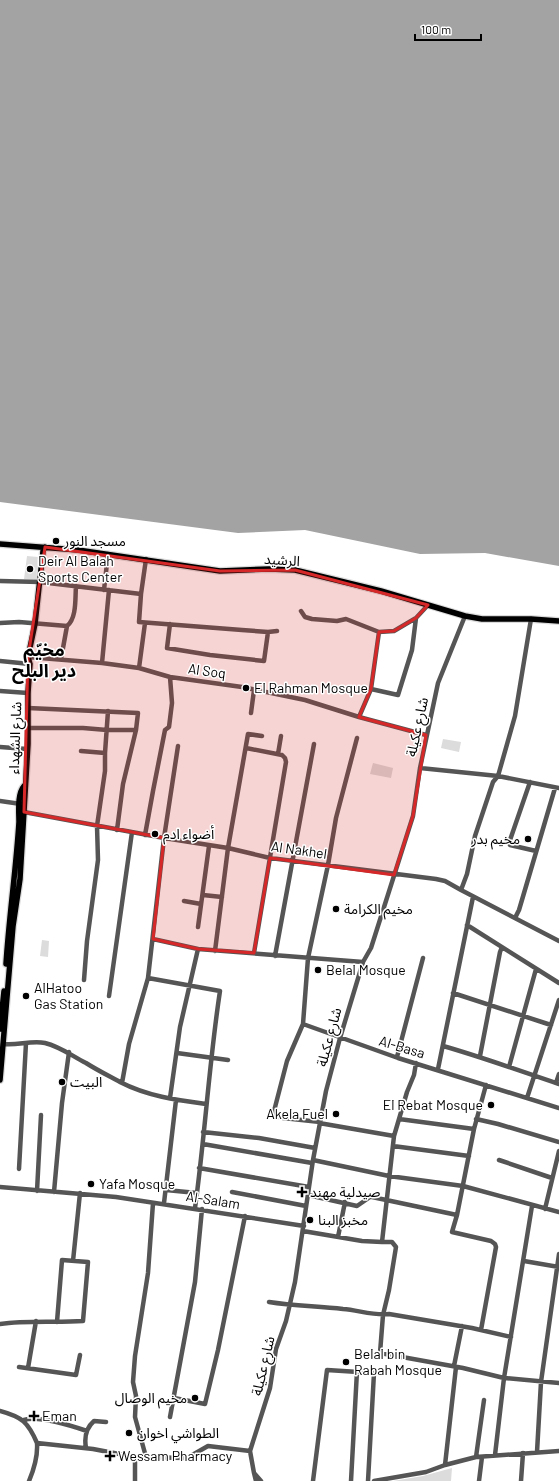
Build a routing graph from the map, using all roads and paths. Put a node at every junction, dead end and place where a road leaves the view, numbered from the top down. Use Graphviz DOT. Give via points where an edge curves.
graph roads {
  1 [pos="0,544"];
  2 [pos="44,547"];
  3 [pos="108,554"];
  4 [pos="146,559"];
  5 [pos="0,581"];
  6 [pos="40,582"];
  7 [pos="76,586"];
  8 [pos="106,590"];
  9 [pos="141,594"];
  10 [pos="428,605"];
  11 [pos="301,611"];
  12 [pos="465,616"];
  13 [pos="416,618"];
  14 [pos="531,619"];
  15 [pos="559,621"];
  16 [pos="0,623"];
  17 [pos="145,623"];
  18 [pos="35,624"];
  19 [pos="170,624"];
  20 [pos="67,626"];
  21 [pos="277,631"];
  22 [pos="268,632"];
  23 [pos="379,632"];
  24 [pos="28,657"];
  25 [pos="61,659"];
  26 [pos="0,661"];
  27 [pos="102,663"];
  28 [pos="30,664"];
  29 [pos="139,668"];
  30 [pos="170,677"];
  31 [pos="371,689"];
  32 [pos="254,690"];
  33 [pos="0,691"];
  34 [pos="28,693"];
  35 [pos="28,708"];
  36 [pos="108,711"];
  37 [pos="251,713"];
  38 [pos="359,717"];
  39 [pos="28,728"];
  40 [pos="107,730"];
  41 [pos="136,730"];
  42 [pos="426,735"];
  43 [pos="262,736"];
  44 [pos="281,736"];
  45 [pos="356,738"];
  46 [pos="314,744"];
  47 [pos="178,746"];
  48 [pos="0,747"];
  49 [pos="246,748"];
  50 [pos="27,749"];
  51 [pos="81,751"];
  52 [pos="105,753"];
  53 [pos="278,754"];
  54 [pos="420,768"];
  55 [pos="498,776"];
  56 [pos="530,782"];
  57 [pos="557,788"];
  58 [pos="0,801"];
  59 [pos="22,804"];
  60 [pos="24,812"];
  61 [pos="97,826"];
  62 [pos="117,830"];
  63 [pos="132,832"];
  64 [pos="146,835"];
  65 [pos="164,838"];
  66 [pos="209,846"];
  67 [pos="228,848"];
  68 [pos="536,851"];
  69 [pos="270,858"];
  70 [pos="292,861"];
  71 [pos="328,865"];
  72 [pos="394,875"];
  73 [pos="461,890"];
  74 [pos="203,895"];
  75 [pos="222,897"];
  76 [pos="473,897"];
  77 [pos="184,901"];
  78 [pos="201,904"];
  79 [pos="515,918"];
  80 [pos="468,925"];
  81 [pos="198,927"];
  82 [pos="153,939"];
  83 [pos="559,941"];
  84 [pos="502,947"];
  85 [pos="198,949"];
  86 [pos="215,951"];
  87 [pos="254,953"];
  88 [pos="275,956"];
  89 [pos="308,958"];
  90 [pos="423,958"];
  91 [pos="362,962"];
  92 [pos="536,969"];
  93 [pos="148,978"];
  94 [pos="84,980"];
  95 [pos="559,983"];
  96 [pos="189,986"];
  97 [pos="453,993"];
  98 [pos="109,996"];
  99 [pos="559,1000"];
  100 [pos="490,1005"];
  101 [pos="2,1015"];
  102 [pos="523,1015"];
  103 [pos="302,1024"];
  104 [pos="551,1025"];
  105 [pos="0,1029"];
  106 [pos="340,1038"];
  107 [pos="26,1043"];
  108 [pos="3,1044"];
  109 [pos="442,1046"];
  110 [pos="69,1052"];
  111 [pos="176,1053"];
  112 [pos="480,1056"];
  113 [pos="397,1057"];
  114 [pos="211,1058"];
  115 [pos="228,1060"];
  116 [pos="416,1063"];
  117 [pos="509,1068"];
  118 [pos="438,1069"];
  119 [pos="559,1074"];
  120 [pos="534,1076"];
  121 [pos="0,1080"];
  122 [pos="122,1083"];
  123 [pos="558,1083"];
  124 [pos="486,1085"];
  125 [pos="527,1098"];
  126 [pos="173,1099"];
  127 [pos="206,1104"];
  128 [pos="559,1108"];
  129 [pos="40,1115"];
  130 [pos="399,1119"];
  131 [pos="476,1119"];
  132 [pos="320,1122"];
  133 [pos="474,1129"];
  134 [pos="203,1132"];
  135 [pos="394,1136"];
  136 [pos="559,1142"];
  137 [pos="203,1144"];
  138 [pos="393,1146"];
  139 [pos="315,1148"];
  140 [pos="559,1151"];
  141 [pos="468,1156"];
  142 [pos="500,1160"];
  143 [pos="313,1162"];
  144 [pos="199,1168"];
  145 [pos="19,1169"];
  146 [pos="389,1176"];
  147 [pos="552,1178"];
  148 [pos="463,1186"];
  149 [pos="0,1187"];
  150 [pos="308,1187"];
  151 [pos="37,1190"];
  152 [pos="166,1190"];
  153 [pos="54,1192"];
  154 [pos="232,1192"];
  155 [pos="80,1193"];
  156 [pos="197,1193"];
  157 [pos="308,1196"];
  158 [pos="386,1200"];
  159 [pos="345,1202"];
  160 [pos="153,1203"];
  161 [pos="164,1203"];
  162 [pos="306,1206"];
  163 [pos="532,1206"];
  164 [pos="195,1208"];
  165 [pos="202,1209"];
  166 [pos="545,1209"];
  167 [pos="559,1212"];
  168 [pos="457,1215"];
  169 [pos="245,1216"];
  170 [pos="303,1228"];
  171 [pos="338,1237"];
  172 [pos="382,1242"];
  173 [pos="559,1254"];
  174 [pos="73,1261"];
  175 [pos="524,1261"];
  176 [pos="558,1267"];
  177 [pos="269,1302"];
  178 [pos="290,1306"];
  179 [pos="383,1315"];
  180 [pos="36,1321"];
  181 [pos="57,1322"];
  182 [pos="0,1324"];
  183 [pos="462,1326"];
  184 [pos="481,1330"];
  185 [pos="511,1337"];
  186 [pos="80,1355"];
  187 [pos="455,1366"];
  188 [pos="20,1367"];
  189 [pos="28,1368"];
  190 [pos="357,1371"];
  191 [pos="504,1378"];
  192 [pos="541,1382"];
  193 [pos="559,1384"];
  194 [pos="174,1398"];
  195 [pos="484,1400"];
  196 [pos="0,1411"];
  197 [pos="170,1417"];
  198 [pos="24,1420"];
  199 [pos="106,1422"];
  200 [pos="87,1431"];
  201 [pos="38,1443"];
  202 [pos="86,1448"];
  203 [pos="250,1451"];
  204 [pos="559,1451"];
  205 [pos="537,1452"];
  206 [pos="523,1453"];
  207 [pos="496,1455"];
  208 [pos="135,1457"];
  209 [pos="146,1457"];
  210 [pos="479,1457"];
  211 [pos="445,1465"];
  212 [pos="254,1473"];
  213 [pos="29,1481"];
  214 [pos="135,1481"];
  215 [pos="256,1481"];
  216 [pos="260,1481"];
  217 [pos="313,1481"];
  218 [pos="351,1481"];
  219 [pos="368,1481"];
  220 [pos="374,1481"];
  221 [pos="479,1481"];
  222 [pos="520,1481"];
  1 -- 2 [label="main road, الرشيد"];
  2 -- 3 [label="main road, الرشيد"];
  2 -- 6 [label="main road, شارع الشهداء"];
  3 -- 4 [label="main road, الرشيد"];
  3 -- 8 [label="street"];
  4 -- 9 [label="street"];
  4 -- 10 [label="main road, الرشيد" via="220,571 295,570"];
  5 -- 6 [label="street"];
  6 -- 7 [label="street"];
  6 -- 18 [label="main road, شارع الشهداء"];
  7 -- 8 [label="street"];
  7 -- 20 [label="street" via="73,617"];
  8 -- 9 [label="street"];
  8 -- 27 [label="street"];
  9 -- 17 [label="street" via="138,622"];
  10 -- 12 [label="main road, الرشيد"];
  10 -- 13 [label="street"];
  11 -- 23 [label="street" via="305,617 312,619 346,619"];
  12 -- 14 [label="main road, الرشيد" via="482,619"];
  12 -- 42 [label="street, شارع عكيلة" via="438,683"];
  13 -- 23 [label="street" via="394,631"];
  13 -- 31 [label="street" via="412,650 398,695"];
  14 -- 15 [label="main road, الرشيد"];
  14 -- 55 [label="street" via="515,716"];
  16 -- 18 [label="street"];
  17 -- 19 [label="street"];
  17 -- 29 [label="street"];
  18 -- 20 [label="street"];
  18 -- 24 [label="main road, شارع الشهداء"];
  19 -- 22 [label="street"];
  19 -- 22 [label="street" via="168,648 264,661"];
  20 -- 25 [label="street"];
  21 -- 22 [label="street"];
  23 -- 31 [label="street"];
  24 -- 25 [label="street, Al Soq"];
  24 -- 28 [label="main road, شارع الشهداء"];
  25 -- 27 [label="street, Al Soq"];
  26 -- 28 [label="street"];
  27 -- 29 [label="street, Al Soq"];
  28 -- 34 [label="main road, شارع الشهداء"];
  29 -- 30 [label="street, Al Soq"];
  30 -- 32 [label="street, Al Soq"];
  30 -- 64 [label="street" via="172,703 169,727 165,730 152,790"];
  31 -- 38 [label="street"];
  32 -- 37 [label="street"];
  32 -- 38 [label="street, Al Soq" via="305,700"];
  33 -- 34 [label="street"];
  34 -- 35 [label="main road, شارع الشهداء"];
  35 -- 36 [label="street"];
  35 -- 39 [label="main road, شارع الشهداء"];
  36 -- 40 [label="street"];
  36 -- 41 [label="street" via="138,713"];
  38 -- 42 [label="street, Al Soq"];
  39 -- 40 [label="street"];
  39 -- 50 [label="main road, شارع الشهداء"];
  40 -- 41 [label="street"];
  40 -- 52 [label="street"];
  41 -- 62 [label="street" via="123,784"];
  42 -- 54 [label="street, شارع عكيلة"];
  43 -- 49 [label="street" via="248,734"];
  44 -- 53 [label="street"];
  45 -- 71 [label="street" via="336,818"];
  46 -- 70 [label="street"];
  47 -- 65 [label="street"];
  48 -- 50 [label="street"];
  49 -- 53 [label="street"];
  49 -- 67 [label="street"];
  50 -- 59 [label="main road, شارع الشهداء"];
  51 -- 52 [label="street"];
  52 -- 61 [label="street"];
  53 -- 69 [label="street" via="285,758 286,762"];
  54 -- 55 [label="street"];
  54 -- 72 [label="street, شارع عكيلة" via="413,816"];
  55 -- 56 [label="street"];
  55 -- 73 [label="street" via="493,782 475,836"];
  56 -- 57 [label="street"];
  56 -- 68 [label="street" via="509,843"];
  57 -- 68 [label="street"];
  58 -- 59 [label="street"];
  59 -- 60 [label="main road, شارع الشهداء"];
  59 -- 101 [label="main road, شارع الشهداء" via="8,925"];
  60 -- 61 [label="street, Al Nakhel"];
  60 -- 101 [label="main road, شارع الشهداء" via="20,879"];
  61 -- 62 [label="street, Al Nakhel"];
  61 -- 94 [label="street" via="98,860"];
  62 -- 63 [label="street, Al Nakhel"];
  63 -- 64 [label="street, Al Nakhel"];
  63 -- 98 [label="street"];
  64 -- 65 [label="street, Al Nakhel"];
  65 -- 66 [label="street, Al Nakhel"];
  65 -- 82 [label="street"];
  66 -- 67 [label="street, Al Nakhel"];
  66 -- 74 [label="street"];
  67 -- 69 [label="street, Al Nakhel"];
  67 -- 75 [label="street"];
  68 -- 79 [label="street"];
  69 -- 70 [label="street, Al Nakhel"];
  69 -- 87 [label="street"];
  70 -- 71 [label="street, Al Nakhel"];
  70 -- 88 [label="street"];
  71 -- 72 [label="street, Al Nakhel"];
  71 -- 89 [label="street"];
  72 -- 73 [label="street, Al Nakhel" via="445,881"];
  72 -- 91 [label="street, شارع عكيلة" via="371,948"];
  73 -- 76 [label="street, Al Nakhel"];
  74 -- 75 [label="street"];
  74 -- 78 [label="street"];
  75 -- 86 [label="street"];
  76 -- 79 [label="street, Al Nakhel"];
  76 -- 80 [label="street"];
  77 -- 78 [label="street"];
  78 -- 81 [label="street"];
  79 -- 83 [label="street, Al Nakhel"];
  80 -- 84 [label="street"];
  80 -- 97 [label="street"];
  82 -- 85 [label="street"];
  82 -- 93 [label="street"];
  84 -- 92 [label="street"];
  84 -- 100 [label="street"];
  85 -- 86 [label="street"];
  85 -- 96 [label="street"];
  86 -- 87 [label="street"];
  87 -- 88 [label="street"];
  88 -- 89 [label="street"];
  89 -- 91 [label="street"];
  89 -- 103 [label="street"];
  90 -- 113 [label="street"];
  91 -- 106 [label="street, شارع عكيلة"];
  92 -- 95 [label="street"];
  92 -- 102 [label="street"];
  93 -- 96 [label="street"];
  93 -- 122 [label="street" via="129,1044"];
  96 -- 111 [label="street"];
  96 -- 114 [label="street" via="220,991"];
  97 -- 100 [label="street"];
  97 -- 109 [label="street"];
  99 -- 104 [label="street"];
  100 -- 102 [label="street"];
  100 -- 112 [label="street"];
  101 -- 105 [label="main road, شارع الشهداء"];
  101 -- 108 [label="main road, شارع الشهداء"];
  102 -- 104 [label="street"];
  102 -- 117 [label="street"];
  103 -- 106 [label="street, Al-Basa"];
  103 -- 132 [label="street" via="287,1061 273,1115"];
  104 -- 120 [label="street"];
  106 -- 113 [label="street, Al-Basa"];
  106 -- 132 [label="street, شارع عكيلة"];
  107 -- 108 [label="street"];
  107 -- 110 [label="street" via="44,1042"];
  107 -- 145 [label="street"];
  108 -- 121 [label="main road, شارع الشهداء"];
  109 -- 112 [label="street"];
  109 -- 118 [label="street"];
  110 -- 122 [label="street"];
  110 -- 153 [label="street"];
  111 -- 114 [label="street"];
  111 -- 126 [label="street"];
  112 -- 117 [label="street"];
  113 -- 116 [label="street, Al-Basa"];
  114 -- 115 [label="street"];
  114 -- 127 [label="street"];
  116 -- 118 [label="street, Al-Basa"];
  116 -- 130 [label="street"];
  117 -- 120 [label="street"];
  118 -- 124 [label="street, Al-Basa"];
  119 -- 123 [label="street"];
  120 -- 123 [label="street"];
  120 -- 125 [label="street"];
  122 -- 126 [label="street" via="143,1092"];
  124 -- 125 [label="street, Al-Basa"];
  124 -- 131 [label="street"];
  125 -- 128 [label="street, Al-Basa"];
  126 -- 127 [label="street"];
  126 -- 152 [label="street"];
  127 -- 134 [label="street"];
  129 -- 151 [label="street"];
  130 -- 133 [label="street"];
  130 -- 135 [label="street"];
  131 -- 133 [label="street"];
  131 -- 136 [label="street"];
  132 -- 135 [label="street"];
  132 -- 139 [label="street, شارع عكيلة"];
  133 -- 141 [label="street"];
  134 -- 137 [label="street"];
  134 -- 139 [label="street"];
  135 -- 138 [label="street"];
  137 -- 143 [label="street"];
  137 -- 144 [label="street"];
  138 -- 141 [label="street"];
  138 -- 146 [label="street"];
  139 -- 143 [label="street, شارع عكيلة"];
  140 -- 147 [label="street"];
  141 -- 148 [label="street"];
  142 -- 147 [label="street"];
  143 -- 146 [label="street"];
  143 -- 150 [label="street, شارع عكيلة"];
  144 -- 150 [label="street"];
  144 -- 156 [label="street"];
  146 -- 148 [label="street"];
  146 -- 158 [label="street"];
  147 -- 166 [label="street"];
  148 -- 163 [label="street"];
  148 -- 168 [label="street"];
  149 -- 151 [label="street, Al-Salam"];
  150 -- 157 [label="street, شارع عكيلة"];
  151 -- 153 [label="street, Al-Salam"];
  152 -- 156 [label="street"];
  152 -- 161 [label="street"];
  153 -- 155 [label="street, Al-Salam"];
  154 -- 162 [label="street"];
  155 -- 160 [label="street, Al-Salam"];
  155 -- 174 [label="street"];
  156 -- 164 [label="street"];
  157 -- 159 [label="street"];
  157 -- 162 [label="street, شارع عكيلة"];
  158 -- 159 [label="street" via="370,1197 357,1206"];
  158 -- 168 [label="street"];
  158 -- 172 [label="street"];
  159 -- 171 [label="street"];
  160 -- 161 [label="street, Al-Salam"];
  160 -- 209 [label="street" via="148,1273 133,1382 136,1396 135,1417"];
  161 -- 164 [label="street, Al-Salam"];
  162 -- 170 [label="street, شارع عكيلة"];
  163 -- 166 [label="street"];
  163 -- 175 [label="street"];
  164 -- 165 [label="street, Al-Salam"];
  165 -- 169 [label="street, Al-Salam"];
  165 -- 194 [label="street" via="195,1282"];
  166 -- 167 [label="street"];
  168 -- 184 [label="street" via="452,1232 491,1241 496,1247"];
  169 -- 170 [label="street, Al-Salam"];
  169 -- 194 [label="street" via="205,1404"];
  170 -- 171 [label="street, Al-Salam"];
  170 -- 178 [label="street, شارع عكيلة"];
  171 -- 172 [label="street, Al-Salam"];
  172 -- 179 [label="street" via="392,1242 396,1247"];
  173 -- 176 [label="street"];
  174 -- 181 [label="street" via="62,1260"];
  174 -- 181 [label="street" via="88,1262 84,1321"];
  175 -- 176 [label="street"];
  175 -- 185 [label="street"];
  176 -- 192 [label="street"];
  177 -- 178 [label="street"];
  178 -- 179 [label="street" via="344,1309"];
  178 -- 203 [label="street, شارع عكيلة" via="276,1349 270,1388"];
  179 -- 183 [label="street"];
  179 -- 187 [label="street" via="380,1353"];
  180 -- 181 [label="street"];
  180 -- 182 [label="street"];
  180 -- 189 [label="street"];
  183 -- 184 [label="street"];
  183 -- 187 [label="street"];
  184 -- 185 [label="street"];
  185 -- 191 [label="street"];
  186 -- 189 [label="street" via="76,1375"];
  187 -- 191 [label="street"];
  187 -- 211 [label="street"];
  188 -- 189 [label="street"];
  190 -- 217 [label="street" via="327,1370"];
  190 -- 218 [label="street"];
  190 -- 219 [label="street" via="374,1373"];
  191 -- 192 [label="street"];
  191 -- 207 [label="street"];
  192 -- 193 [label="street"];
  192 -- 205 [label="street"];
  194 -- 197 [label="street"];
  195 -- 210 [label="street"];
  196 -- 198 [label="street"];
  198 -- 200 [label="street" via="29,1418 50,1421"];
  198 -- 201 [label="street"];
  199 -- 200 [label="street" via="94,1421"];
  200 -- 202 [label="street" via="84,1440"];
  201 -- 202 [label="street"];
  201 -- 213 [label="street" via="36,1461"];
  202 -- 208 [label="street"];
  203 -- 209 [label="street" via="208,1446 187,1458"];
  203 -- 212 [label="street, شارع عكيلة"];
  204 -- 205 [label="street"];
  205 -- 206 [label="street"];
  206 -- 207 [label="street"];
  206 -- 222 [label="street"];
  207 -- 210 [label="street"];
  208 -- 209 [label="street"];
  208 -- 214 [label="street"];
  210 -- 211 [label="street"];
  210 -- 221 [label="street"];
  211 -- 220 [label="street" via="426,1472"];
  212 -- 215 [label="street, شارع عكيلة"];
  212 -- 216 [label="street"];
}
